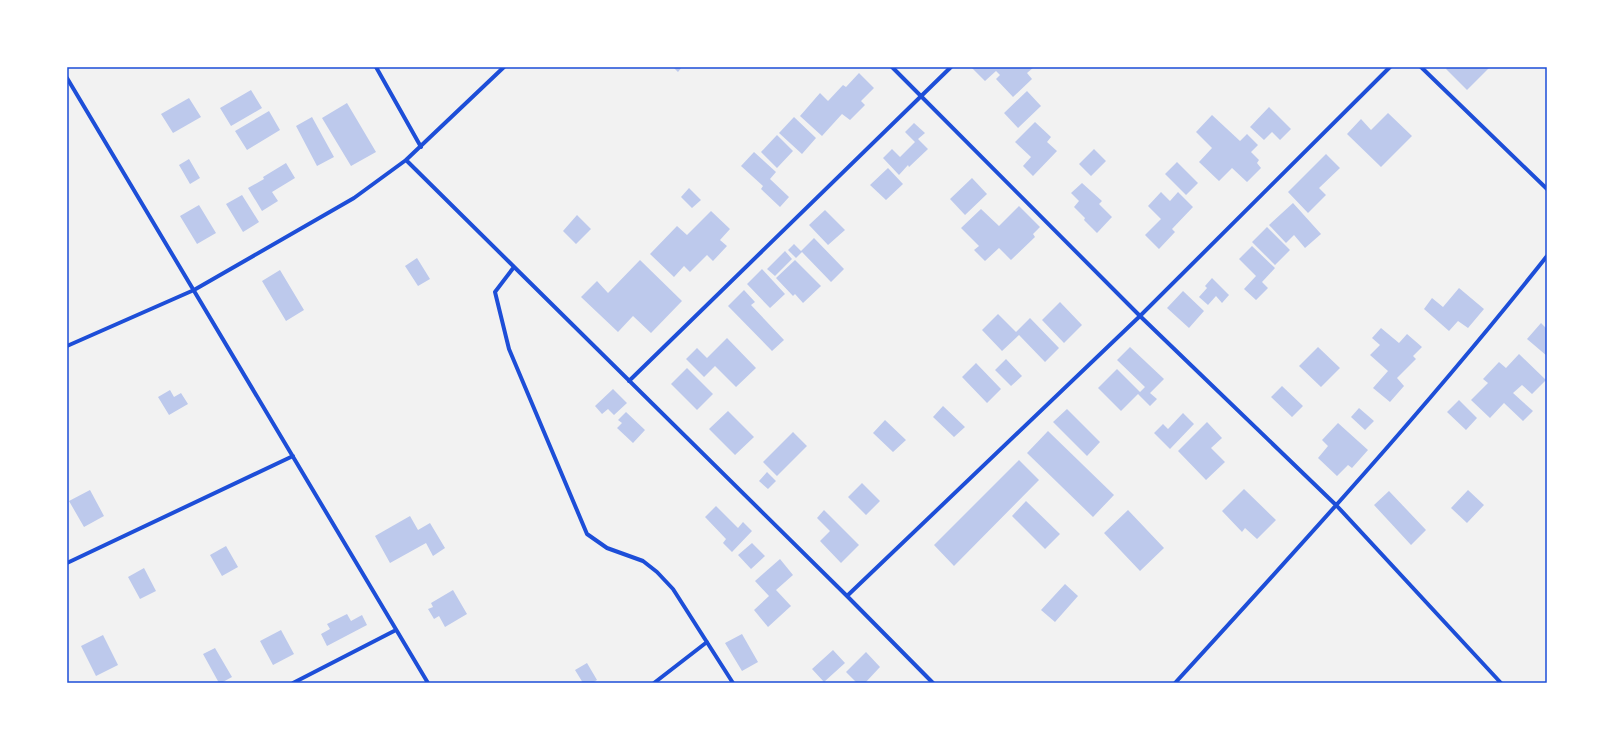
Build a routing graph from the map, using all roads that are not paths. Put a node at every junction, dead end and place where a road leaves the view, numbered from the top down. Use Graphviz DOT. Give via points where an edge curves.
graph roads {
  1 [pos="376,67"];
  2 [pos="504,67"];
  3 [pos="892,67"];
  4 [pos="951,67"];
  5 [pos="1390,67"];
  6 [pos="1421,67"];
  7 [pos="67,78"];
  8 [pos="921,96"];
  9 [pos="421,147"];
  10 [pos="406,160"];
  11 [pos="1547,189"];
  12 [pos="1547,256"];
  13 [pos="514,267"];
  14 [pos="194,290"];
  15 [pos="1140,316"];
  16 [pos="67,346"];
  17 [pos="630,381"];
  18 [pos="293,456"];
  19 [pos="1336,506"];
  20 [pos="67,563"];
  21 [pos="847,596"];
  22 [pos="396,630"];
  23 [pos="707,642"];
  24 [pos="292,683"];
  25 [pos="428,683"];
  26 [pos="654,683"];
  27 [pos="733,683"];
  28 [pos="933,683"];
  29 [pos="1175,683"];
  30 [pos="1501,683"];
  1 -- 9 [label="street"];
  2 -- 9 [label="street"];
  3 -- 8 [label="street"];
  4 -- 8 [label="street"];
  5 -- 15 [label="street"];
  6 -- 11 [label="street"];
  7 -- 14 [label="street"];
  8 -- 15 [label="street"];
  8 -- 17 [label="street"];
  9 -- 10 [label="street"];
  10 -- 13 [label="street"];
  10 -- 14 [label="street" via="354,198"];
  12 -- 19 [label="street" via="1487,331"];
  13 -- 17 [label="street"];
  13 -- 23 [label="street" via="495,292 510,349 587,534 607,548 643,561 657,572 673,589"];
  14 -- 16 [label="street"];
  14 -- 18 [label="street"];
  15 -- 19 [label="street"];
  15 -- 21 [label="street"];
  17 -- 21 [label="street"];
  18 -- 20 [label="street"];
  18 -- 22 [label="street"];
  19 -- 29 [label="street"];
  19 -- 30 [label="street"];
  21 -- 28 [label="street"];
  22 -- 24 [label="street"];
  22 -- 25 [label="street"];
  23 -- 26 [label="street"];
  23 -- 27 [label="street"];
}
